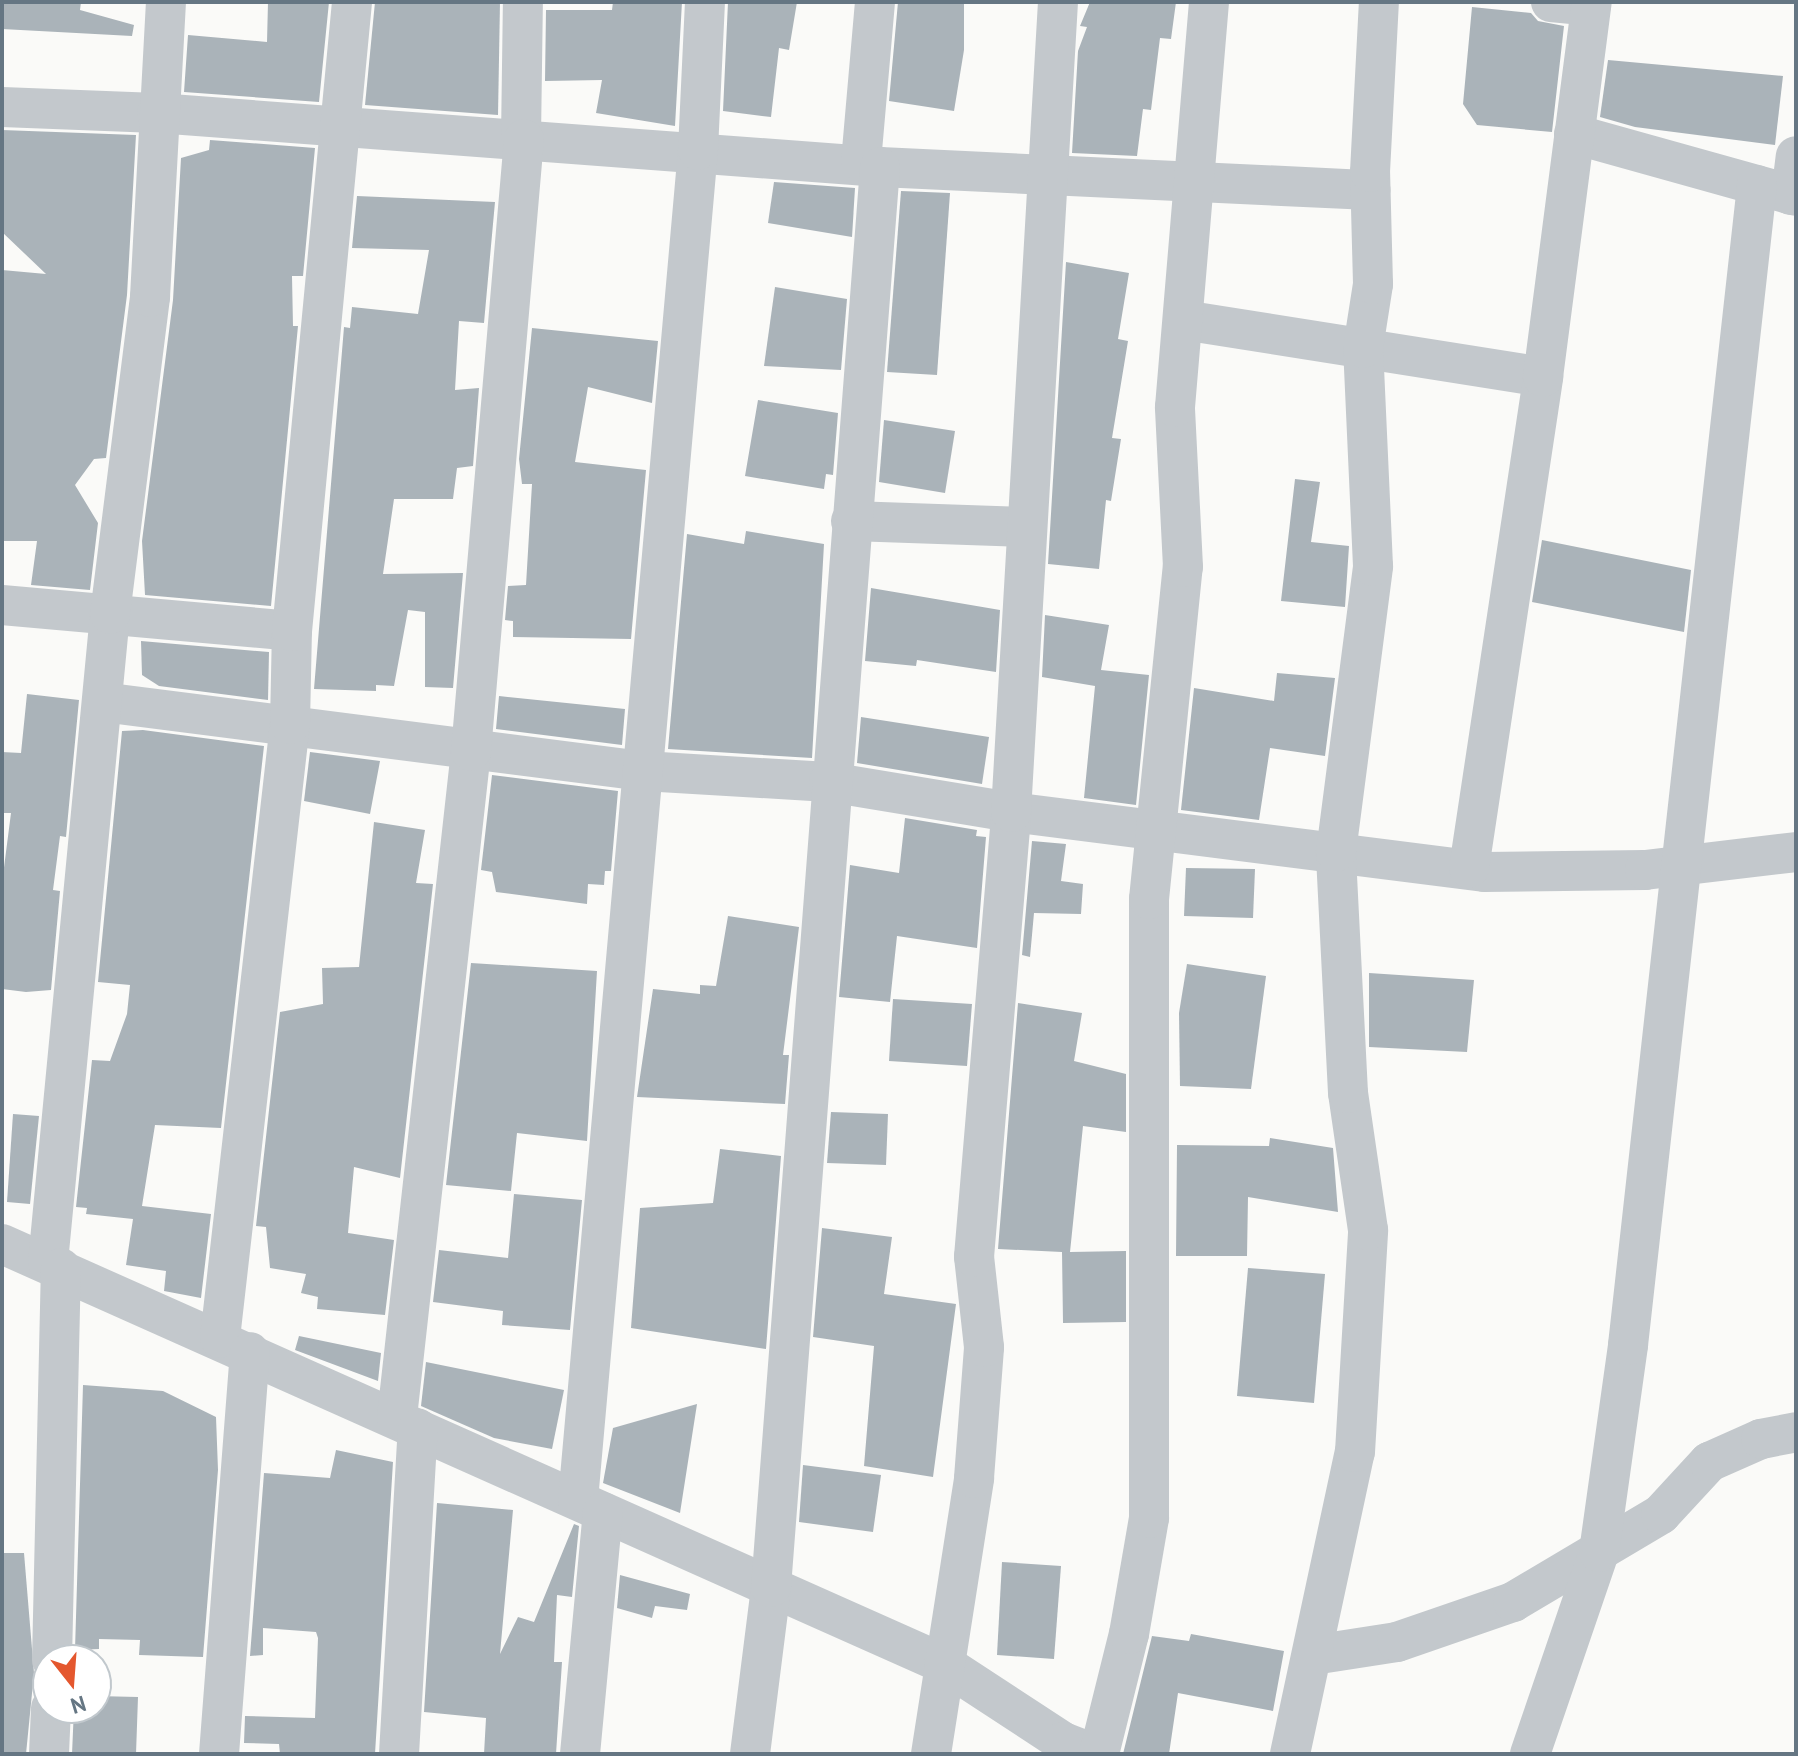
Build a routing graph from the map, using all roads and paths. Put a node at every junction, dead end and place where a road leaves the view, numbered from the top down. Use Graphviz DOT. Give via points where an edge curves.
graph roads {
  1 [pos="166,2"];
  2 [pos="352,2"];
  3 [pos="523,2"];
  4 [pos="705,2"];
  5 [pos="875,2"];
  6 [pos="1058,2"];
  7 [pos="1209,2"];
  8 [pos="1379,2"];
  9 [pos="1551,2"];
  10 [pos="1592,4"];
  11 [pos="2,107"];
  12 [pos="157,113"];
  13 [pos="344,128"];
  14 [pos="1574,134"];
  15 [pos="523,139"];
  16 [pos="698,150"];
  17 [pos="1796,156"];
  18 [pos="870,165"];
  19 [pos="1047,175"];
  20 [pos="1196,185"];
  21 [pos="1370,190"];
  22 [pos="1782,192"];
  23 [pos="1183,320"];
  24 [pos="1363,348"];
  25 [pos="1543,377"];
  26 [pos="851,521"];
  27 [pos="1027,527"];
  28 [pos="2,605"];
  29 [pos="110,614"];
  30 [pos="292,631"];
  31 [pos="102,702"];
  32 [pos="290,724"];
  33 [pos="471,751"];
  34 [pos="643,771"];
  35 [pos="829,782"];
  36 [pos="1011,812"];
  37 [pos="1153,829"];
  38 [pos="1336,852"];
  39 [pos="1796,852"];
  40 [pos="1682,867"];
  41 [pos="1469,868"];
  42 [pos="2,1244"];
  43 [pos="55,1265"];
  44 [pos="235,1345"];
  45 [pos="407,1423"];
  46 [pos="1796,1432"];
  47 [pos="591,1506"];
  48 [pos="1599,1552"];
  49 [pos="771,1587"];
  50 [pos="52,1644"];
  51 [pos="1313,1655"];
  52 [pos="944,1664"];
  53 [pos="50,1724"];
  54 [pos="49,1754"];
  55 [pos="219,1754"];
  56 [pos="399,1754"];
  57 [pos="580,1754"];
  58 [pos="750,1754"];
  59 [pos="931,1754"];
  60 [pos="1097,1754"];
  61 [pos="1290,1754"];
  62 [pos="1530,1754"];
  1 -- 12 [label="street"];
  2 -- 13 [label="street"];
  3 -- 15 [label="street"];
  4 -- 16 [label="street"];
  5 -- 18 [label="street"];
  6 -- 19 [label="street"];
  7 -- 20 [label="street"];
  8 -- 21 [label="street"];
  9 -- 10 [label="street"];
  10 -- 14 [label="street"];
  11 -- 12 [label="street"];
  12 -- 13 [label="street"];
  12 -- 29 [label="street" via="150,297"];
  13 -- 15 [label="street"];
  13 -- 30 [label="street"];
  14 -- 22 [label="street"];
  14 -- 25 [label="street"];
  15 -- 16 [label="street"];
  15 -- 33 [label="street"];
  16 -- 18 [label="street"];
  16 -- 34 [label="street"];
  17 -- 22 [label="street"];
  18 -- 19 [label="street"];
  18 -- 26 [label="street"];
  19 -- 20 [label="street"];
  19 -- 27 [label="street"];
  20 -- 21 [label="street"];
  20 -- 23 [label="street"];
  21 -- 24 [label="street" via="1373,284"];
  22 -- 40 [label="street"];
  23 -- 24 [label="street"];
  23 -- 37 [label="street" via="1175,407 1183,567"];
  24 -- 25 [label="street"];
  24 -- 38 [label="street" via="1373,566"];
  25 -- 41 [label="street"];
  26 -- 27 [label="street"];
  26 -- 35 [label="street"];
  27 -- 36 [label="street"];
  28 -- 29 [label="street"];
  29 -- 30 [label="street"];
  29 -- 31 [label="street"];
  30 -- 32 [label="street"];
  31 -- 32 [label="street"];
  31 -- 43 [label="street"];
  32 -- 33 [label="street"];
  32 -- 44 [label="street"];
  33 -- 34 [label="street"];
  33 -- 45 [label="street"];
  34 -- 35 [label="street"];
  34 -- 47 [label="street"];
  35 -- 36 [label="street"];
  35 -- 49 [label="street"];
  36 -- 37 [label="street"];
  36 -- 52 [label="street" via="974,1257 984,1347 978,1434"];
  37 -- 38 [label="street"];
  37 -- 60 [label="street" via="1146,958 1149,1518 1129,1634"];
  38 -- 41 [label="street"];
  38 -- 51 [label="street" via="1348,1093 1368,1230 1355,1452"];
  39 -- 40 [label="street"];
  40 -- 41 [label="street"];
  40 -- 48 [label="street"];
  42 -- 43 [label="street"];
  43 -- 44 [label="street"];
  43 -- 50 [label="street"];
  44 -- 45 [label="street"];
  44 -- 55 [label="street"];
  45 -- 47 [label="street"];
  45 -- 56 [label="street"];
  46 -- 48 [label="street" via="1761,1439 1709,1462 1661,1514"];
  47 -- 49 [label="street"];
  47 -- 57 [label="street"];
  48 -- 51 [label="street" via="1480,1615 1397,1642"];
  48 -- 62 [label="street"];
  49 -- 52 [label="street"];
  49 -- 58 [label="street"];
  51 -- 61 [label="street"];
  52 -- 59 [label="street"];
  52 -- 60 [label="street" via="1063,1742"];
  53 -- 54 [label="street"];
}
